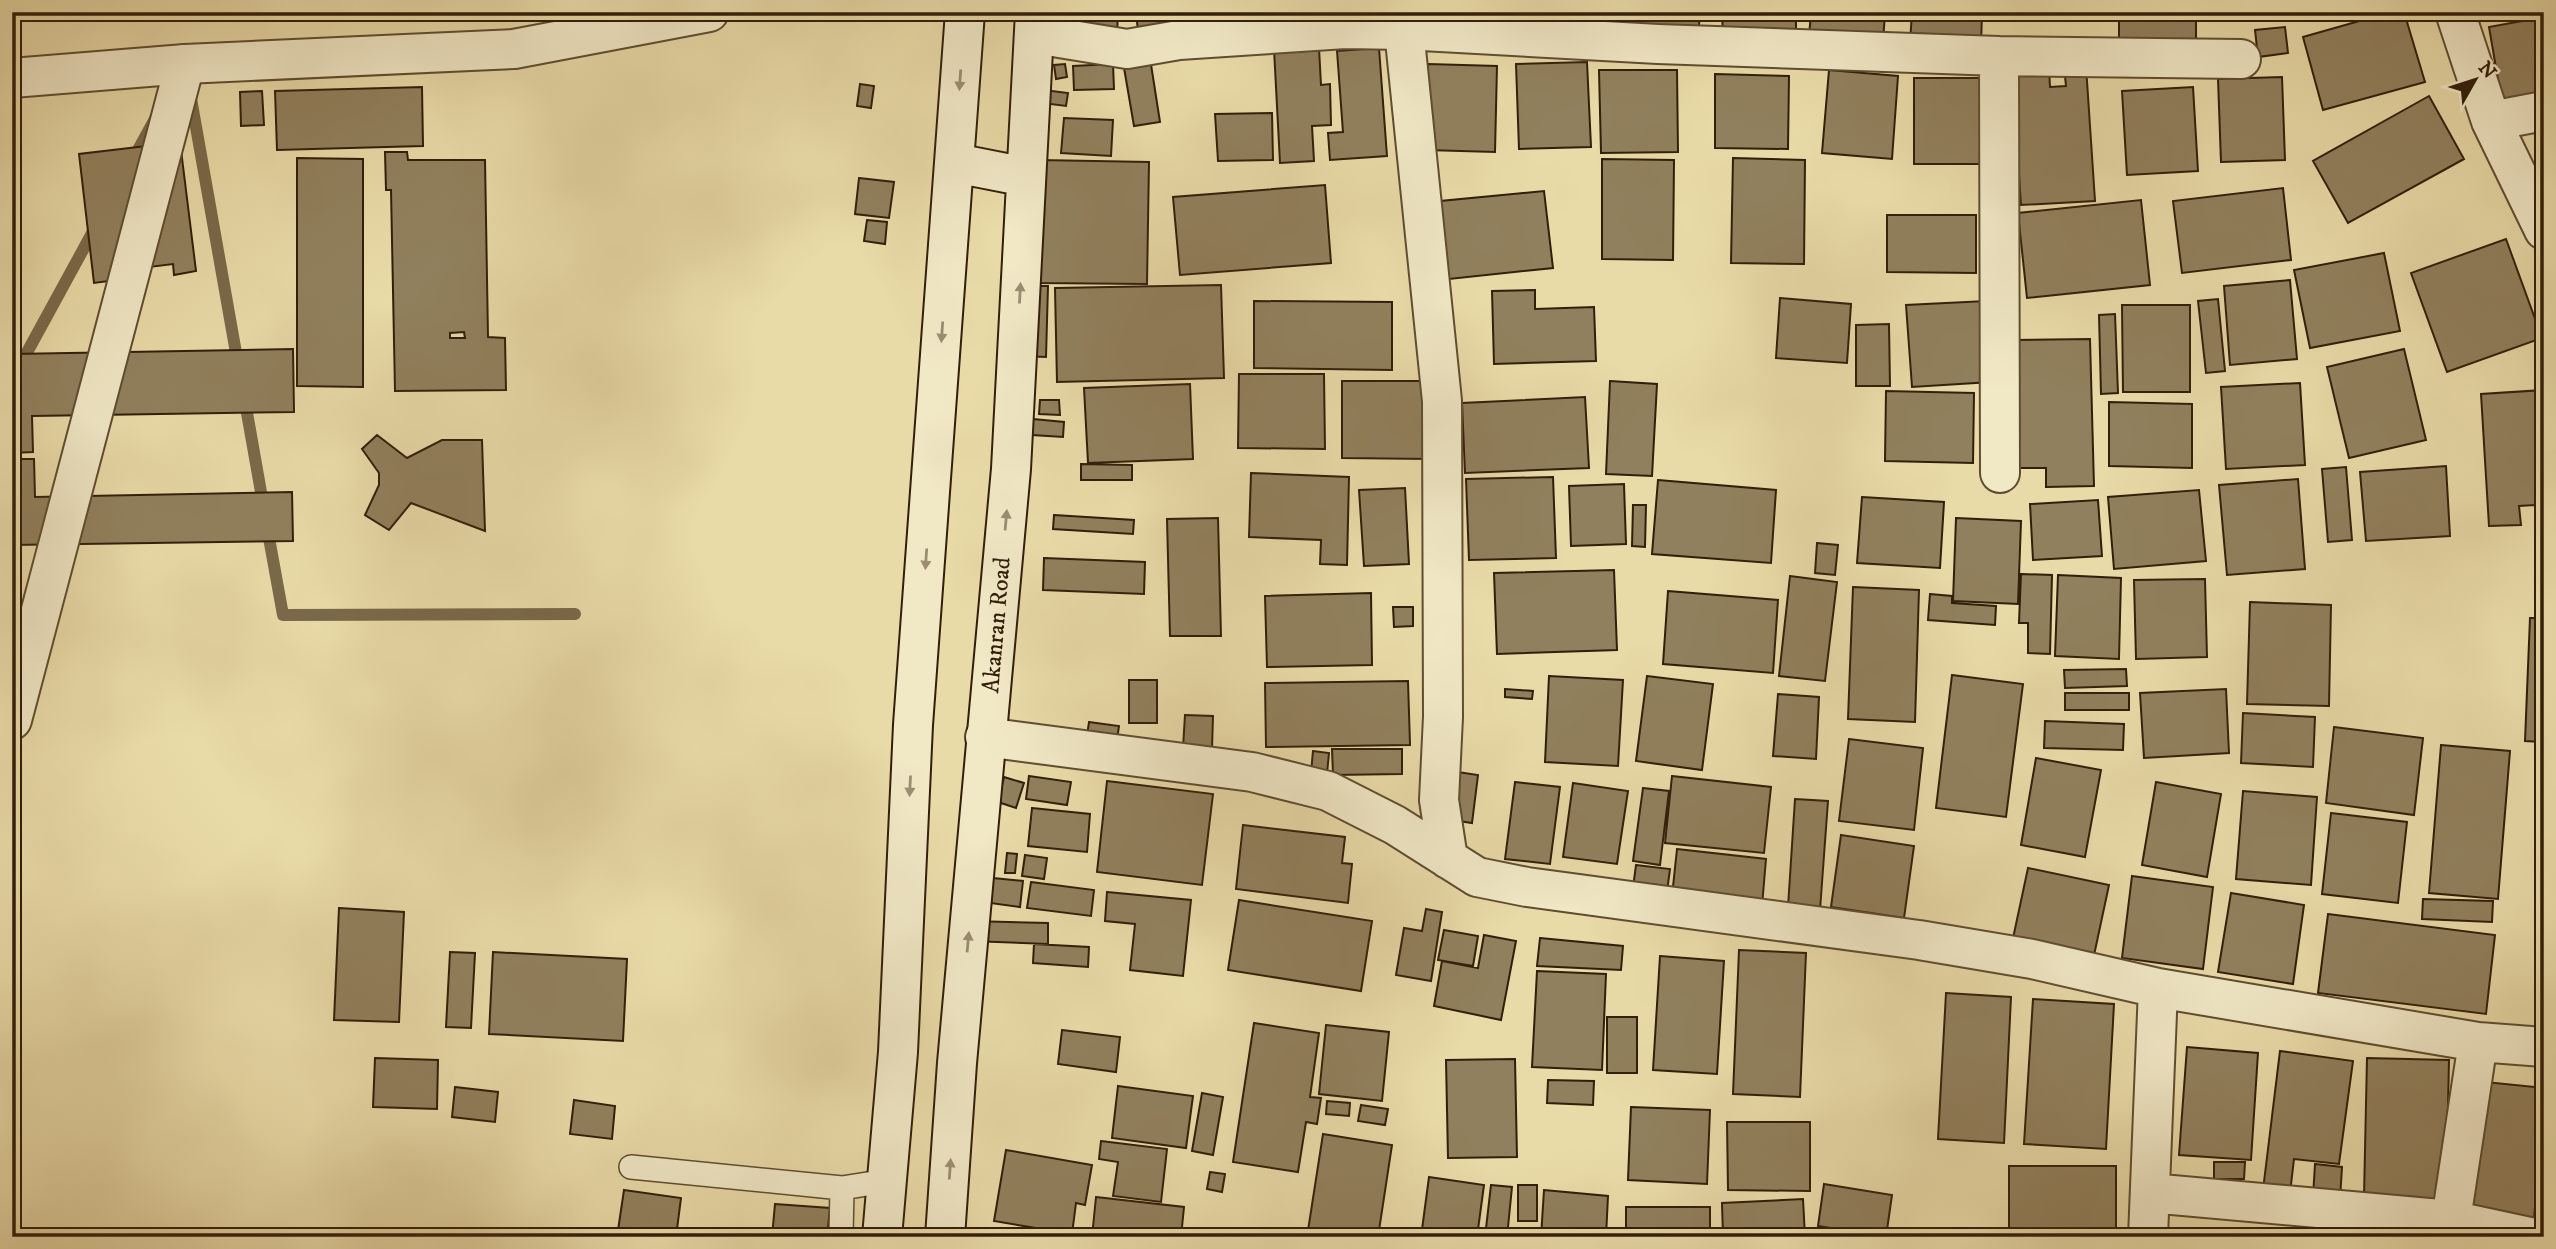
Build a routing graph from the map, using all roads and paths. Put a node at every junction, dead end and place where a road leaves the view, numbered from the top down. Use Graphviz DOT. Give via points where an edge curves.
graph roads {
  1 [pos="709,12"];
  2 [pos="965,12"];
  3 [pos="2455,12"];
  4 [pos="1035,23"];
  5 [pos="1404,30"];
  6 [pos="1999,56"];
  7 [pos="2241,59"];
  8 [pos="185,64"];
  9 [pos="12,78"];
  10 [pos="2544,111"];
  11 [pos="2491,121"];
  12 [pos="955,163"];
  13 [pos="1026,177"];
  14 [pos="2544,230"];
  15 [pos="2000,473"];
  16 [pos="12,720"];
  17 [pos="985,737"];
  18 [pos="1448,859"];
  19 [pos="2158,988"];
  20 [pos="2478,1042"];
  21 [pos="2544,1047"];
  22 [pos="631,1167"];
  23 [pos="886,1181"];
  24 [pos="842,1188"];
  25 [pos="2150,1193"];
  26 [pos="2451,1220"];
  27 [pos="841,1237"];
  28 [pos="882,1237"];
  29 [pos="945,1237"];
  30 [pos="2148,1237"];
  31 [pos="2530,1237"];
  1 -- 8 [label="street" via="514,49"];
  2 -- 12 [label="street, one-way"];
  3 -- 11 [label="street"];
  4 -- 5 [label="street" via="1127,49 1179,40"];
  4 -- 13 [label="street, Akanran Road"];
  5 -- 6 [label="street"];
  5 -- 18 [label="street" via="1442,401 1439,800"];
  6 -- 7 [label="street"];
  6 -- 15 [label="street"];
  8 -- 9 [label="street"];
  8 -- 16 [label="street"];
  10 -- 11 [label="street"];
  11 -- 14 [label="street"];
  12 -- 13 [label="street"];
  12 -- 23 [label="street, one-way" via="913,726 898,1052"];
  17 -- 13 [label="street, Akanran Road, one-way" via="1011,469"];
  17 -- 18 [label="street" via="1252,772 1328,790"];
  29 -- 17 [label="street, Akanran Road, one-way"];
  18 -- 19 [label="street" via="1477,877 1527,887 1919,940 2032,959"];
  19 -- 20 [label="street"];
  19 -- 25 [label="street"];
  20 -- 21 [label="street"];
  20 -- 26 [label="street"];
  22 -- 24 [label="lane"];
  23 -- 24 [label="lane"];
  23 -- 28 [label="street"];
  24 -- 27 [label="lane"];
  25 -- 26 [label="street"];
  25 -- 30 [label="street"];
  26 -- 31 [label="street"];
}
